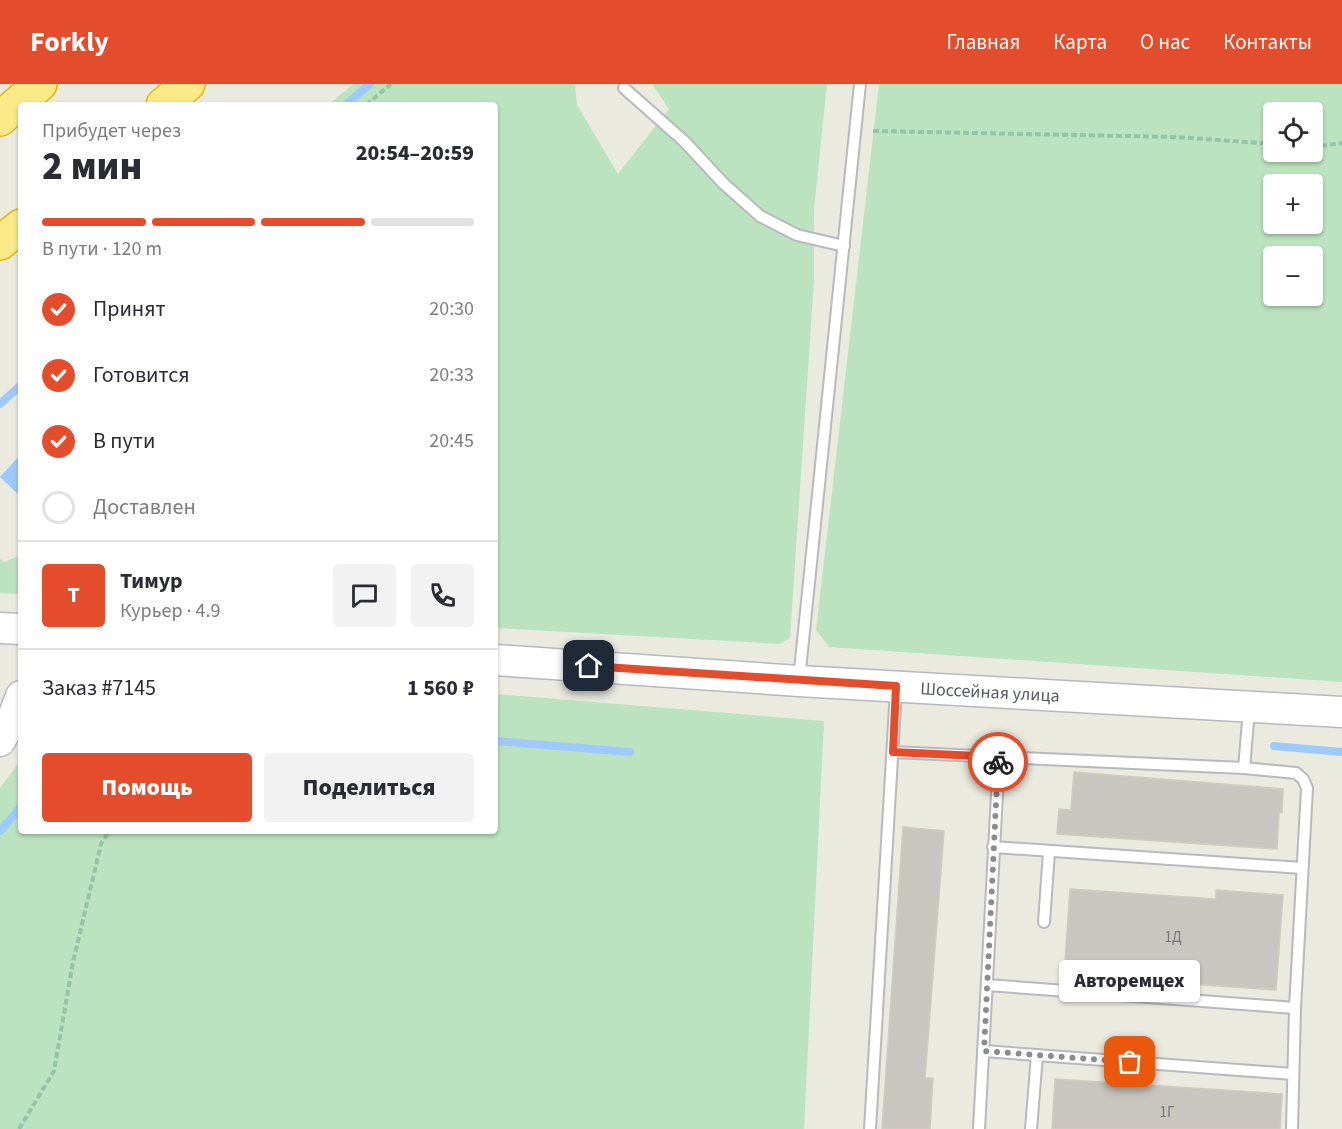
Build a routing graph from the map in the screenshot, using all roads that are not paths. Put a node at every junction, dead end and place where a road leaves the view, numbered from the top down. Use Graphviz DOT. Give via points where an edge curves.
graph roads {
  1 [pos="40,84"];
  2 [pos="188,84"];
  3 [pos="860,84"];
  4 [pos="624,88"];
  5 [pos="19,102"];
  6 [pos="167,102"];
  7 [pos="18,103"];
  8 [pos="0,119"];
  9 [pos="18,228"];
  10 [pos="0,243"];
  11 [pos="844,246"];
  12 [pos="0,628"];
  13 [pos="18,629"];
  14 [pos="498,660"];
  15 [pos="799,681"];
  16 [pos="896,686"];
  17 [pos="18,705"];
  18 [pos="1250,706"];
  19 [pos="1342,712"];
  20 [pos="0,741"];
  21 [pos="893,752"];
  22 [pos="999,757"];
  23 [pos="1244,768"];
  24 [pos="993,847"];
  25 [pos="1049,852"];
  26 [pos="1302,868"];
  27 [pos="1044,922"];
  28 [pos="987,985"];
  29 [pos="1295,1008"];
  30 [pos="984,1051"];
  31 [pos="1036,1055"];
  32 [pos="1293,1074"];
  33 [pos="870,1129"];
  34 [pos="979,1129"];
  35 [pos="1031,1129"];
  36 [pos="1292,1129"];
  1 -- 5 [label="highway"];
  2 -- 6 [label="highway"];
  3 -- 11 [label="lane"];
  4 -- 11 [label="lane" via="760,216 797,235"];
  7 -- 8 [label="highway"];
  9 -- 10 [label="highway"];
  11 -- 15 [label="lane"];
  12 -- 13 [label="main road"];
  14 -- 15 [label="main road, Шоссейная улица"];
  15 -- 16 [label="main road, Шоссейная улица"];
  16 -- 18 [label="main road, Шоссейная улица"];
  16 -- 21 [label="lane"];
  17 -- 20 [label="main road"];
  18 -- 19 [label="main road, Шоссейная улица"];
  18 -- 23 [label="lane"];
  21 -- 22 [label="lane"];
  21 -- 33 [label="lane"];
  22 -- 23 [label="lane"];
  22 -- 24 [label="lane"];
  23 -- 26 [label="lane" via="1296,773 1303,779 1307,788"];
  24 -- 25 [label="lane"];
  24 -- 28 [label="lane"];
  25 -- 26 [label="lane"];
  25 -- 27 [label="lane"];
  26 -- 29 [label="lane"];
  28 -- 29 [label="lane"];
  28 -- 30 [label="lane"];
  29 -- 32 [label="lane"];
  30 -- 31 [label="lane"];
  30 -- 34 [label="lane"];
  31 -- 32 [label="lane"];
  31 -- 35 [label="lane"];
  32 -- 36 [label="lane"];
}
